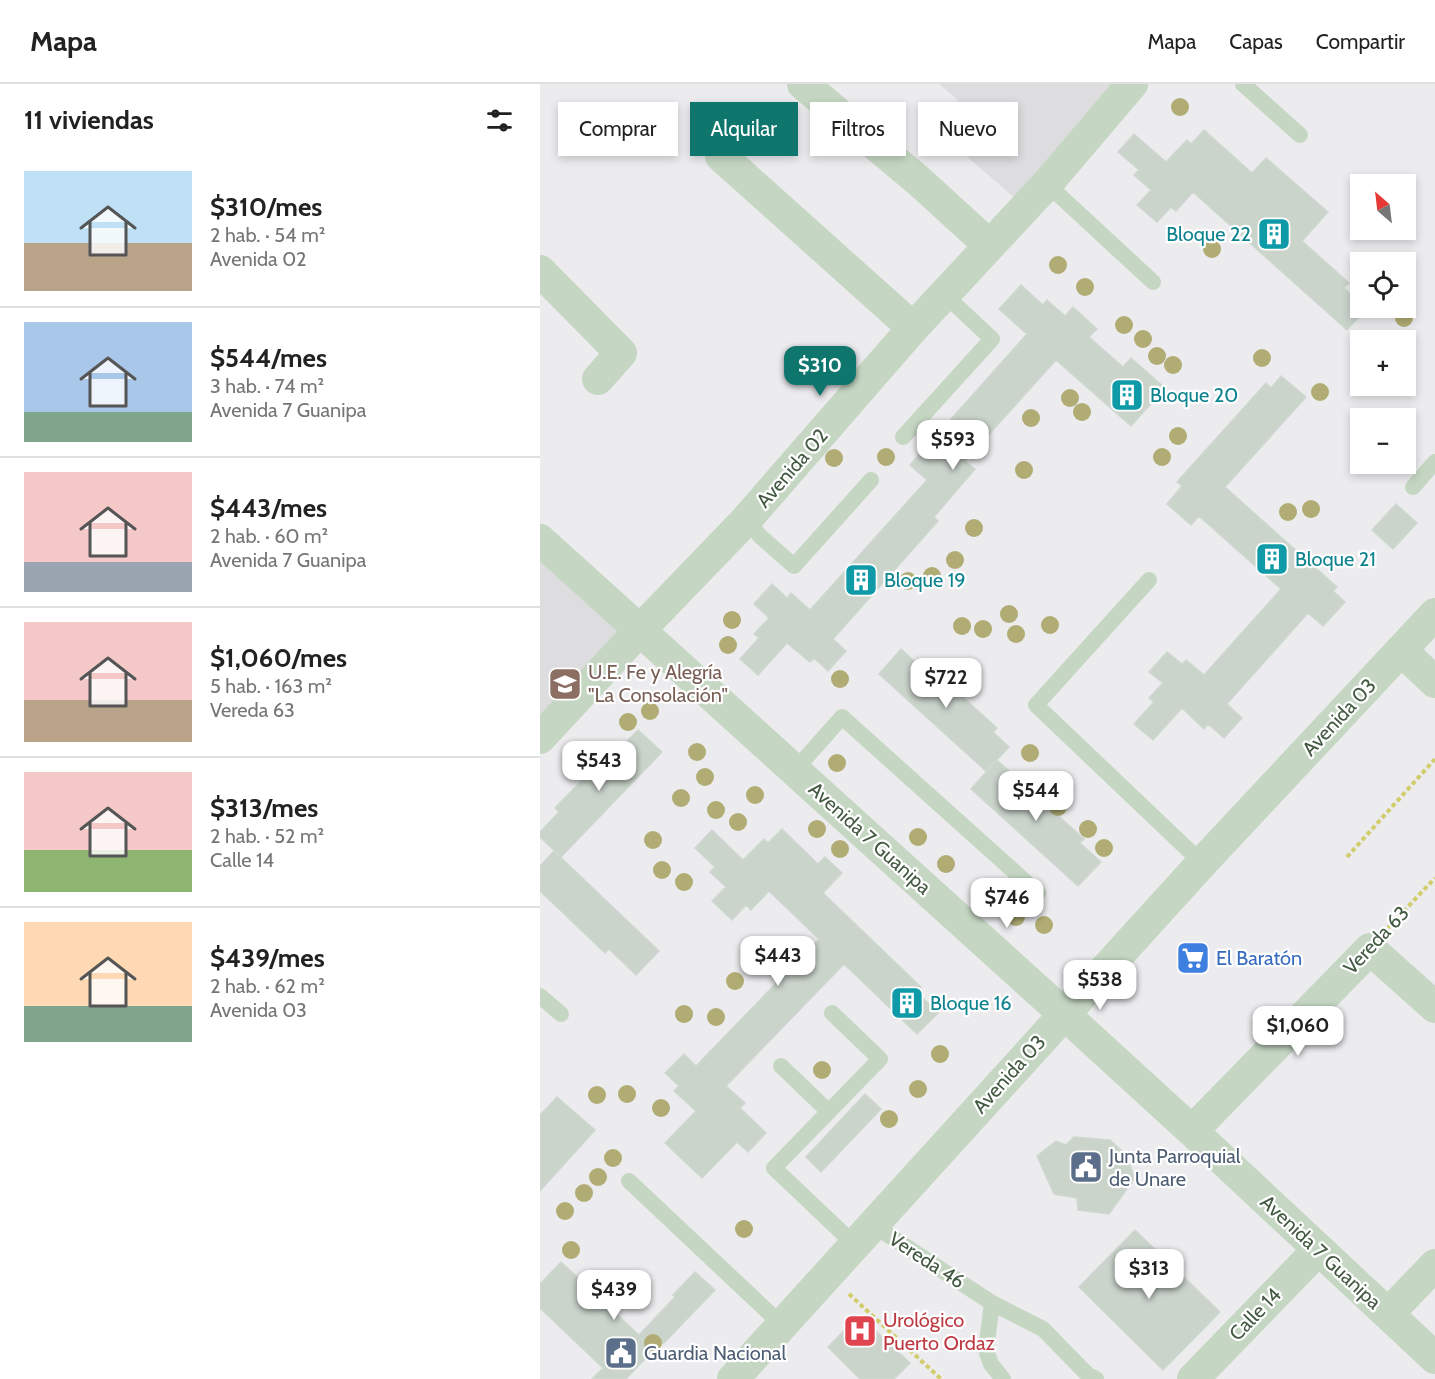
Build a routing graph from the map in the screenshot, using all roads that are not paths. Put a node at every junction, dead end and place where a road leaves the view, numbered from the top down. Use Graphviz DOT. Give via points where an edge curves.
graph roads {
  1 [pos="803,84"];
  2 [pos="1132,84"];
  3 [pos="1243,84"];
  4 [pos="1300,135"];
  5 [pos="721,156"];
  6 [pos="1047,184"];
  7 [pos="989,245"];
  8 [pos="540,271"];
  9 [pos="1153,282"];
  10 [pos="944,294"];
  11 [pos="912,328"];
  12 [pos="598,379"];
  13 [pos="903,437"];
  14 [pos="1435,462"];
  15 [pos="871,480"];
  16 [pos="1413,487"];
  17 [pos="746,520"];
  18 [pos="540,540"];
  19 [pos="1149,580"];
  20 [pos="1435,614"];
  21 [pos="640,630"];
  22 [pos="1401,650"];
  23 [pos="1435,682"];
  24 [pos="540,738"];
  25 [pos="795,770"];
  26 [pos="1202,863"];
  27 [pos="1038,893"];
  28 [pos="540,996"];
  29 [pos="1435,1007"];
  30 [pos="832,1013"];
  31 [pos="561,1014"];
  32 [pos="1064,1014"];
  33 [pos="781,1066"];
  34 [pos="829,1112"];
  35 [pos="1192,1131"];
  36 [pos="629,1181"];
  37 [pos="864,1235"];
  38 [pos="1318,1250"];
  39 [pos="1435,1264"];
  40 [pos="992,1303"];
  41 [pos="1388,1314"];
  42 [pos="782,1325"];
  43 [pos="1435,1359"];
  44 [pos="1090,1378"];
  45 [pos="733,1379"];
  46 [pos="1003,1379"];
  47 [pos="1192,1379"];
  1 -- 7 [label="street"];
  2 -- 6 [label="street, Avenida 02"];
  3 -- 4 [label="lane"];
  5 -- 11 [label="street"];
  6 -- 7 [label="street, Avenida 02"];
  6 -- 9 [label="lane"];
  7 -- 10 [label="street, Avenida 02"];
  8 -- 12 [label="street" via="621,353"];
  10 -- 11 [label="street, Avenida 02"];
  10 -- 13 [label="lane" via="992,339"];
  11 -- 17 [label="street, Avenida 02"];
  14 -- 16 [label="lane"];
  15 -- 17 [label="lane" via="794,566"];
  17 -- 21 [label="street, Avenida 02"];
  18 -- 21 [label="street, Avenida 7 Guanipa"];
  19 -- 26 [label="lane" via="1036,705"];
  20 -- 22 [label="street, Avenida 03"];
  21 -- 24 [label="street, Avenida 02"];
  21 -- 25 [label="street, Avenida 7 Guanipa"];
  22 -- 23 [label="street"];
  22 -- 26 [label="street, Avenida 03"];
  25 -- 27 [label="lane" via="842,717"];
  25 -- 32 [label="street, Avenida 7 Guanipa"];
  26 -- 32 [label="street, Avenida 03"];
  28 -- 31 [label="lane"];
  29 -- 35 [label="street, Vereda 63" via="1370,949"];
  30 -- 34 [label="lane" via="880,1059"];
  32 -- 35 [label="street, Avenida 7 Guanipa"];
  32 -- 37 [label="street, Avenida 03"];
  33 -- 34 [label="lane"];
  34 -- 37 [label="lane, Vereda 46" via="774,1168"];
  35 -- 38 [label="street, Avenida 7 Guanipa"];
  36 -- 42 [label="lane"];
  37 -- 40 [label="lane, Vereda 46"];
  37 -- 42 [label="street, Avenida 03"];
  38 -- 41 [label="street, Avenida 7 Guanipa"];
  38 -- 47 [label="street, Calle 14"];
  39 -- 41 [label="street"];
  40 -- 44 [label="lane, Vereda 46" via="1043,1329"];
  40 -- 46 [label="lane" via="986,1350"];
  41 -- 43 [label="street, Avenida 7 Guanipa"];
  42 -- 45 [label="street, Avenida 03"];
}
